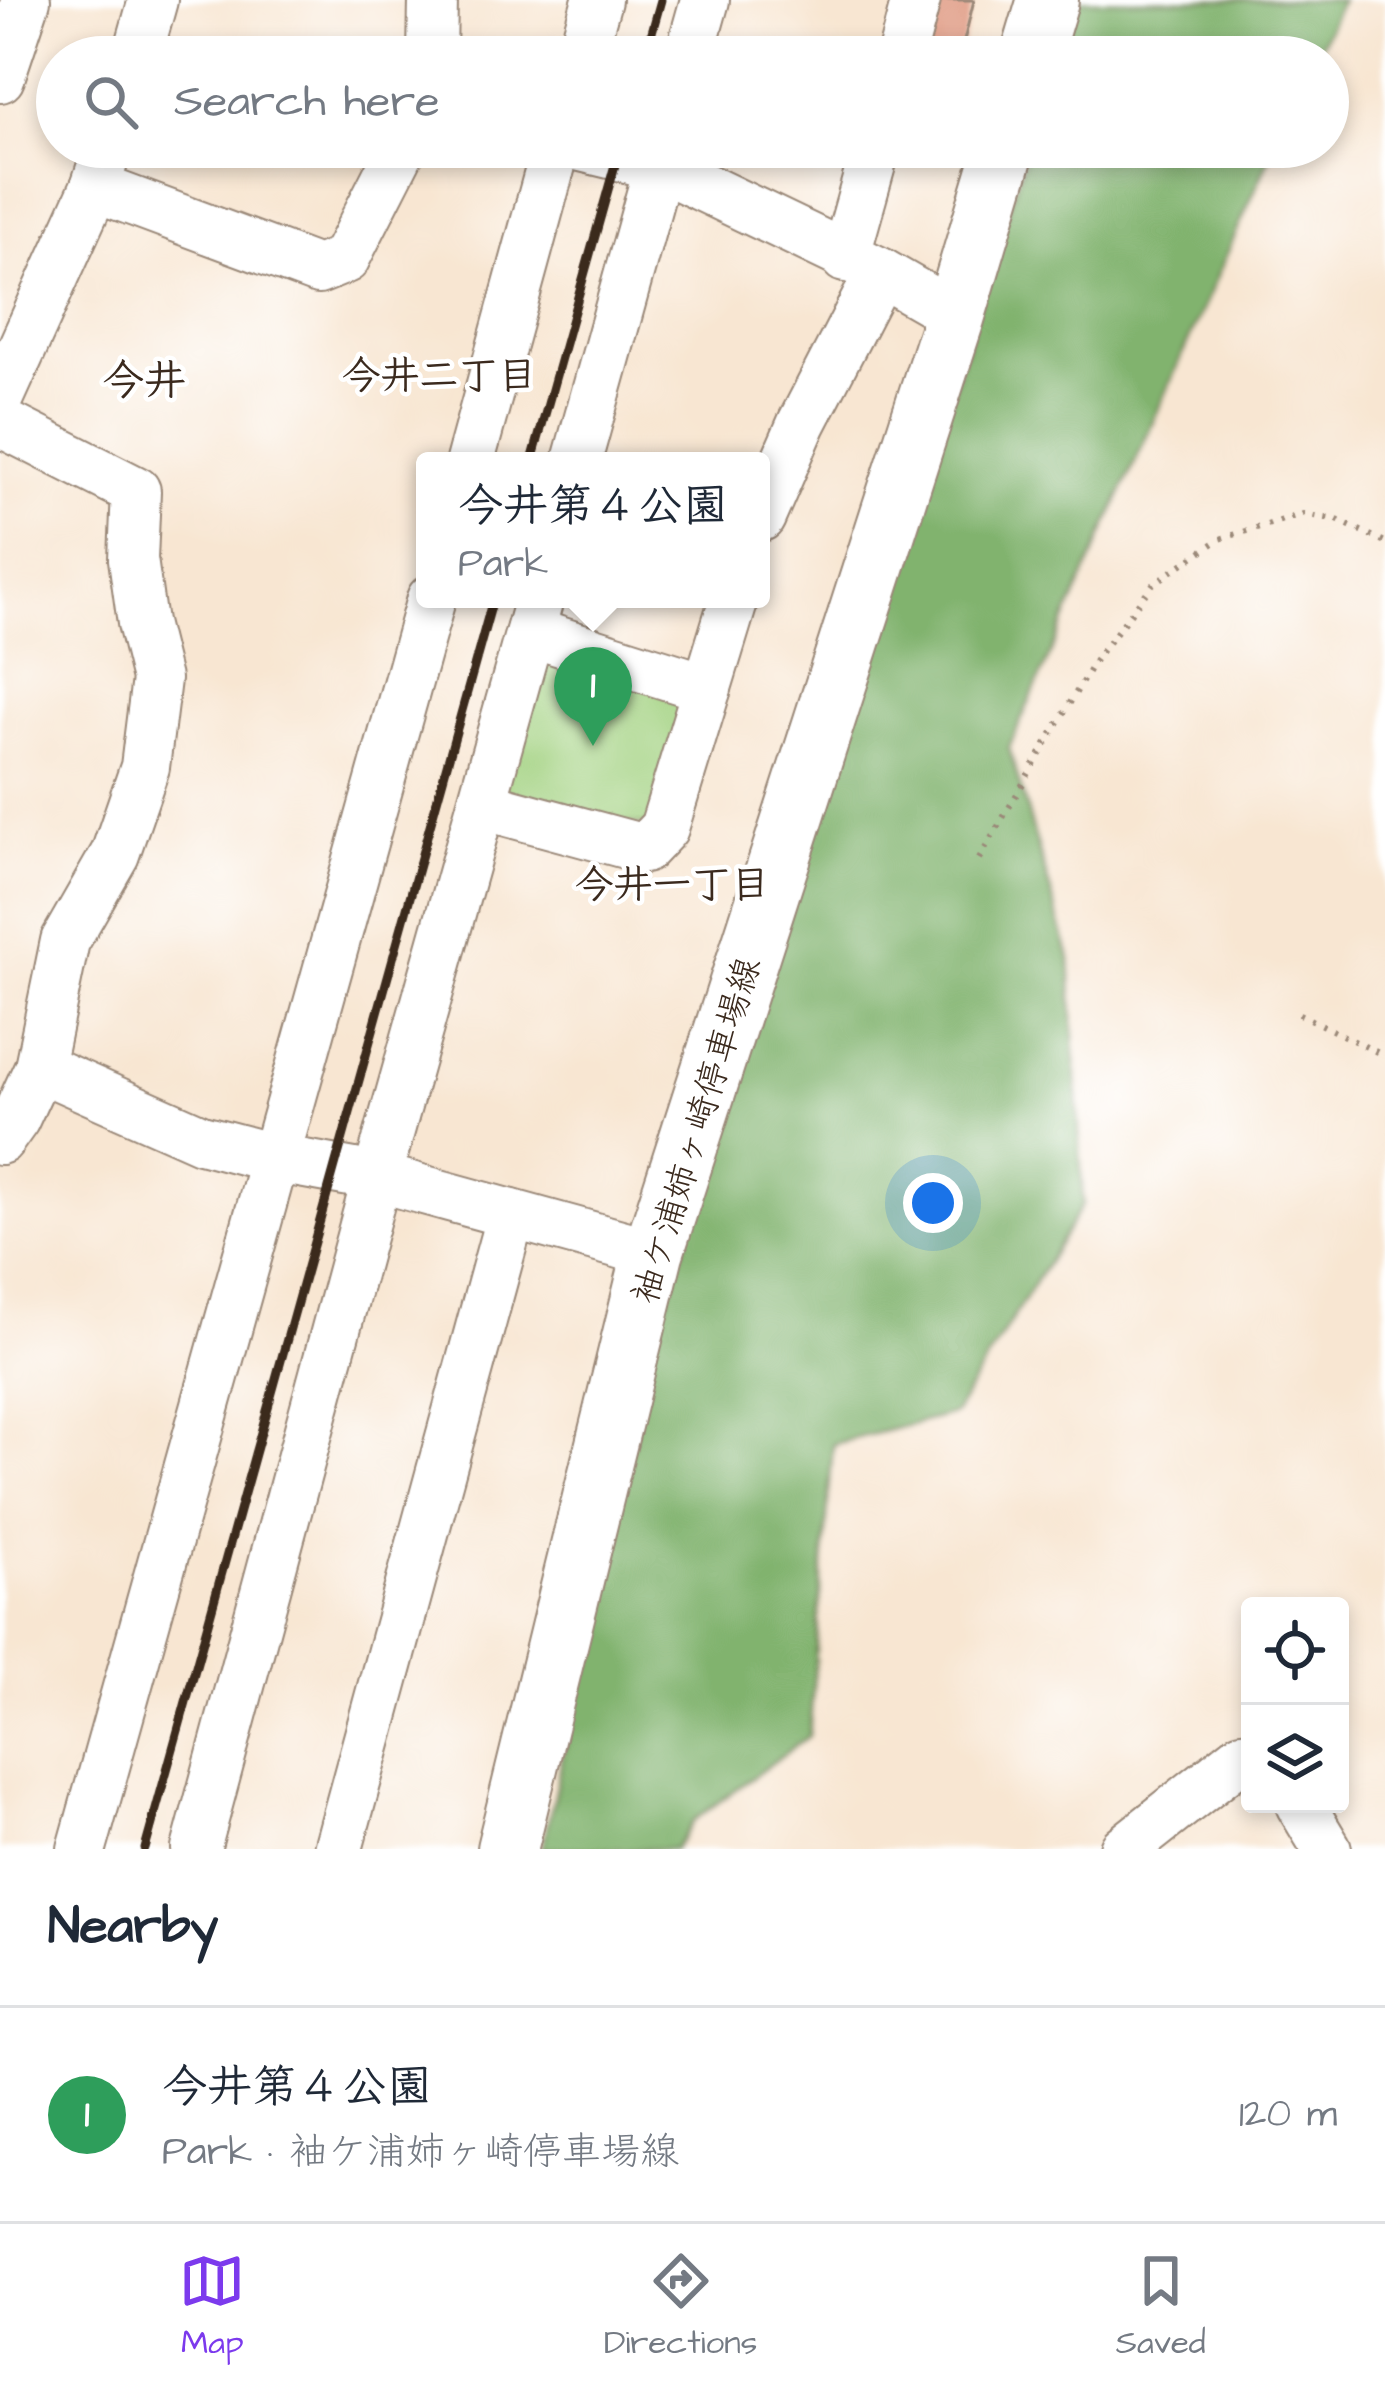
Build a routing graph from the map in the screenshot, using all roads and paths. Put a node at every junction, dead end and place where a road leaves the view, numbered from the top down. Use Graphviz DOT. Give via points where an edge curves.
graph roads {
  1 [pos="26,0"];
  2 [pos="154,0"];
  3 [pos="433,0"];
  4 [pos="597,0"];
  5 [pos="705,0"];
  6 [pos="916,0"];
  7 [pos="1048,0"];
  8 [pos="143,36"];
  9 [pos="432,36"];
  10 [pos="587,36"];
  11 [pos="695,36"];
  12 [pos="907,36"];
  13 [pos="1037,36"];
  14 [pos="0,78"];
  15 [pos="102,168"];
  16 [pos="104,168"];
  17 [pos="391,168"];
  18 [pos="550,168"];
  19 [pos="659,168"];
  20 [pos="684,168"];
  21 [pos="874,168"];
  22 [pos="999,168"];
  23 [pos="862,265"];
  24 [pos="955,315"];
  25 [pos="0,397"];
  26 [pos="0,422"];
  27 [pos="472,452"];
  28 [pos="580,452"];
  29 [pos="770,496"];
  30 [pos="1385,542"];
  31 [pos="429,608"];
  32 [pos="731,608"];
  33 [pos="534,616"];
  34 [pos="707,688"];
  35 [pos="482,805"];
  36 [pos="979,859"];
  37 [pos="1299,1014"];
  38 [pos="1385,1056"];
  39 [pos="38,1067"];
  40 [pos="0,1140"];
  41 [pos="277,1159"];
  42 [pos="377,1177"];
  43 [pos="511,1214"];
  44 [pos="653,1253"];
  45 [pos="1241,1756"];
  46 [pos="1305,1813"];
  47 [pos="82,1849"];
  48 [pos="196,1849"];
  49 [pos="338,1849"];
  50 [pos="507,1849"];
  51 [pos="1124,1849"];
  52 [pos="1327,1849"];
  1 -- 14 [label="street"];
  2 -- 8 [label="street"];
  3 -- 9 [label="street"];
  4 -- 10 [label="street"];
  5 -- 11 [label="street"];
  6 -- 12 [label="street"];
  7 -- 13 [label="main road"];
  15 -- 25 [label="street"];
  16 -- 17 [label="street" via="318,270 344,259"];
  18 -- 27 [label="street"];
  19 -- 28 [label="street"];
  20 -- 23 [label="street"];
  21 -- 23 [label="street"];
  22 -- 24 [label="main road, 袖ケ浦姉ヶ崎停車場線"];
  23 -- 24 [label="street"];
  23 -- 29 [label="street"];
  24 -- 44 [label="main road, 袖ケ浦姉ヶ崎停車場線"];
  26 -- 39 [label="street" via="136,491 133,559 156,679 145,767 115,854 64,941"];
  30 -- 36 [label="path" via="1303,514 1220,539 1153,584 1095,660"];
  31 -- 41 [label="street"];
  32 -- 34 [label="street"];
  33 -- 34 [label="street"];
  33 -- 35 [label="street"];
  34 -- 35 [label="street" via="664,828 644,849"];
  35 -- 42 [label="street"];
  37 -- 38 [label="path"];
  39 -- 40 [label="street"];
  39 -- 41 [label="street" via="201,1139"];
  41 -- 42 [label="street"];
  41 -- 47 [label="street"];
  42 -- 43 [label="street"];
  42 -- 48 [label="street"];
  43 -- 44 [label="street"];
  43 -- 49 [label="street"];
  44 -- 50 [label="main road, 袖ケ浦姉ヶ崎停車場線"];
  45 -- 51 [label="street"];
  46 -- 52 [label="street"];
}
